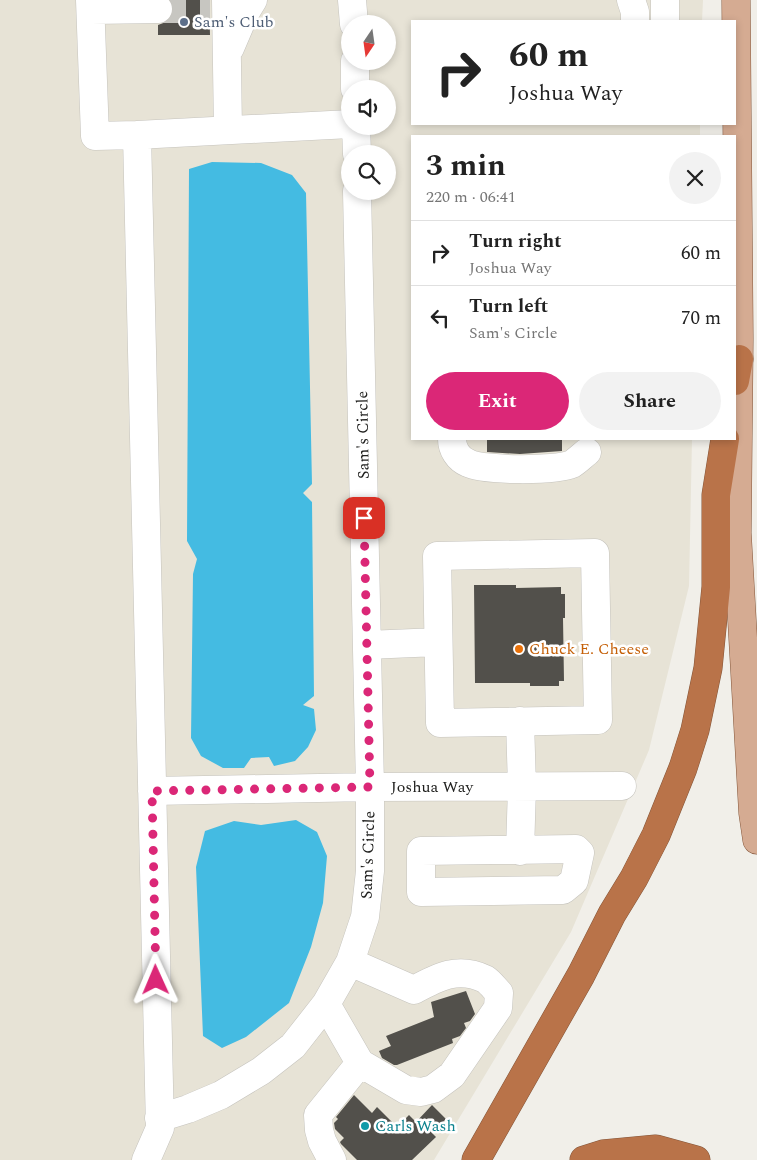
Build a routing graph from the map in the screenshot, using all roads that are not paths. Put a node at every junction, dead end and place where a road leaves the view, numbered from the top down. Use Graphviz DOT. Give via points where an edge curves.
graph roads {
  1 [pos="253,0"];
  2 [pos="352,0"];
  3 [pos="631,0"];
  4 [pos="665,0"];
  5 [pos="736,0"];
  6 [pos="90,5"];
  7 [pos="220,6"];
  8 [pos="158,10"];
  9 [pos="353,15"];
  10 [pos="635,20"];
  11 [pos="665,20"];
  12 [pos="227,56"];
  13 [pos="341,124"];
  14 [pos="228,130"];
  15 [pos="137,135"];
  16 [pos="358,200"];
  17 [pos="737,370"];
  18 [pos="452,440"];
  19 [pos="725,440"];
  20 [pos="587,452"];
  21 [pos="438,642"];
  22 [pos="367,645"];
  23 [pos="520,721"];
  24 [pos="622,786"];
  25 [pos="370,787"];
  26 [pos="522,787"];
  27 [pos="152,791"];
  28 [pos="757,840"];
  29 [pos="520,851"];
  30 [pos="350,962"];
  31 [pos="326,1004"];
  32 [pos="360,1063"];
  33 [pos="159,1118"];
  34 [pos="146,1160"];
  35 [pos="332,1160"];
  36 [pos="476,1160"];
  37 [pos="584,1160"];
  38 [pos="696,1160"];
  1 -- 12 [label="street"];
  2 -- 9 [label="street"];
  3 -- 10 [label="street"];
  4 -- 11 [label="street"];
  5 -- 17 [label="main road"];
  6 -- 8 [label="street"];
  6 -- 15 [label="street" via="95,136"];
  7 -- 12 [label="street"];
  12 -- 14 [label="street"];
  13 -- 14 [label="street"];
  14 -- 15 [label="street"];
  15 -- 27 [label="street"];
  16 -- 22 [label="street, Sam's Circle"];
  17 -- 28 [label="main road" via="737,533"];
  18 -- 20 [label="street" via="457,455 482,467 553,468 573,464"];
  19 -- 36 [label="highway" via="716,495 716,587 708,668 683,768 634,878"];
  21 -- 22 [label="street"];
  21 -- 23 [label="street" via="440,723"];
  21 -- 23 [label="street" via="437,556 595,553 598,720"];
  22 -- 25 [label="street, Sam's Circle"];
  23 -- 26 [label="street"];
  24 -- 26 [label="street, Joshua Way"];
  25 -- 26 [label="street, Joshua Way"];
  25 -- 27 [label="street, Joshua Way"];
  25 -- 30 [label="street, Sam's Circle" via="370,871 364,917"];
  26 -- 29 [label="street"];
  27 -- 33 [label="street"];
  29 -- 29 [label="street" via="576,849 580,854 574,881 563,890 421,892 421,851"];
  30 -- 31 [label="street, Sam's Circle"];
  30 -- 32 [label="street" via="414,990 440,976 460,973 486,980 499,993 498,1008 452,1075 433,1089 422,1092 406,1090"];
  31 -- 32 [label="street"];
  31 -- 33 [label="street, Sam's Circle" via="294,1046 261,1072 221,1096"];
  32 -- 35 [label="street" via="318,1115 318,1130"];
  33 -- 34 [label="street" via="160,1128"];
  37 -- 38 [label="highway" via="603,1154 656,1149"];
}
